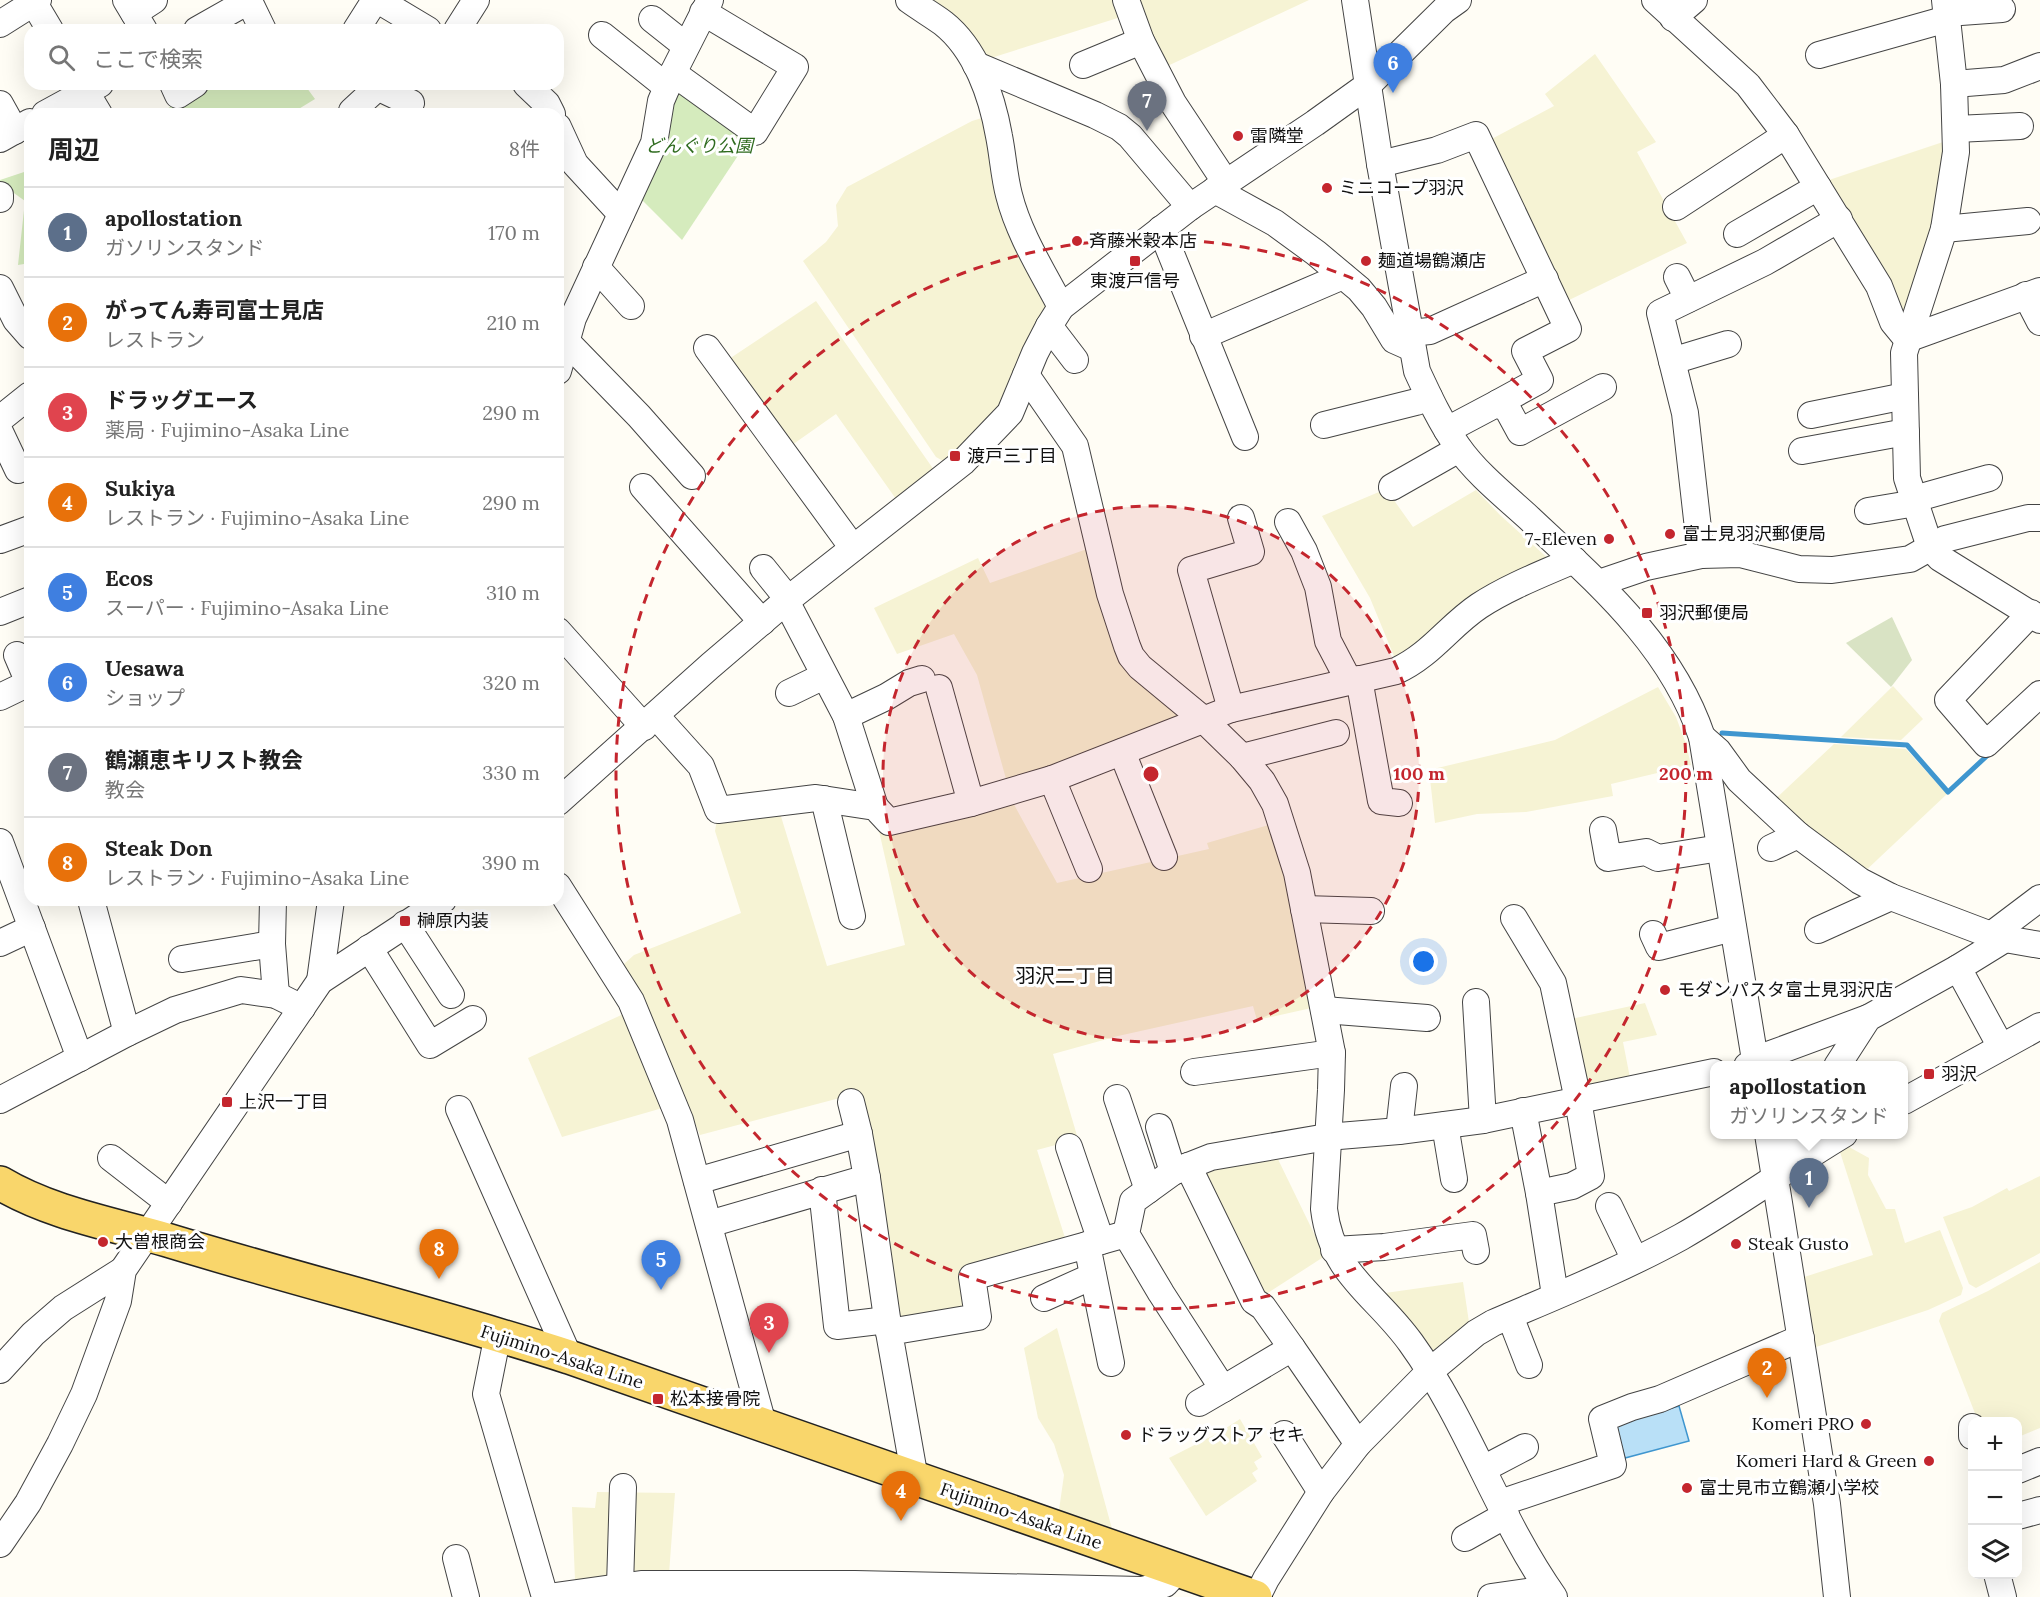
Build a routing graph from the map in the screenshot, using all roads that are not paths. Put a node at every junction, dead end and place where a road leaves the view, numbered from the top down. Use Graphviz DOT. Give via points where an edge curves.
graph roads {
  1 [pos="376,0"];
  2 [pos="476,0"];
  3 [pos="909,0"];
  4 [pos="1126,0"];
  5 [pos="1355,0"];
  6 [pos="1458,0"];
  7 [pos="1655,0"];
  8 [pos="1694,0"];
  9 [pos="249,1"];
  10 [pos="706,6"];
  11 [pos="20,8"];
  12 [pos="2002,9"];
  13 [pos="1946,11"];
  14 [pos="1673,18"];
  15 [pos="652,19"];
  16 [pos="42,24"];
  17 [pos="208,24"];
  18 [pos="260,24"];
  19 [pos="360,24"];
  20 [pos="418,24"];
  21 [pos="461,24"];
  22 [pos="602,35"];
  23 [pos="1141,41"];
  24 [pos="687,46"];
  25 [pos="1819,55"];
  26 [pos="976,66"];
  27 [pos="1083,66"];
  28 [pos="2040,66"];
  29 [pos="670,80"];
  30 [pos="1953,84"];
  31 [pos="1368,85"];
  32 [pos="84,90"];
  33 [pos="90,90"];
  34 [pos="370,90"];
  35 [pos="387,90"];
  36 [pos="532,90"];
  37 [pos="412,100"];
  38 [pos="0,104"];
  39 [pos="55,108"];
  40 [pos="97,108"];
  41 [pos="355,108"];
  42 [pos="549,108"];
  43 [pos="2020,126"];
  44 [pos="1956,129"];
  45 [pos="15,131"];
  46 [pos="1786,135"];
  47 [pos="564,140"];
  48 [pos="1380,164"];
  49 [pos="1220,187"];
  50 [pos="1818,187"];
  51 [pos="1190,207"];
  52 [pos="1676,207"];
  53 [pos="621,214"];
  54 [pos="1839,219"];
  55 [pos="2028,221"];
  56 [pos="1161,229"];
  57 [pos="1944,229"];
  58 [pos="1737,234"];
  59 [pos="596,267"];
  60 [pos="1343,276"];
  61 [pos="1545,279"];
  62 [pos="0,288"];
  63 [pos="2033,293"];
  64 [pos="631,306"];
  65 [pos="1055,317"];
  66 [pos="2040,322"];
  67 [pos="24,329"];
  68 [pos="1203,336"];
  69 [pos="1907,339"];
  70 [pos="1410,340"];
  71 [pos="568,343"];
  72 [pos="1728,344"];
  73 [pos="707,348"];
  74 [pos="564,354"];
  75 [pos="1075,360"];
  76 [pos="1672,361"];
  77 [pos="1026,375"];
  78 [pos="1603,387"];
  79 [pos="1905,396"];
  80 [pos="1429,397"];
  81 [pos="24,400"];
  82 [pos="1498,403"];
  83 [pos="1811,415"];
  84 [pos="0,419"];
  85 [pos="1324,425"];
  86 [pos="0,432"];
  87 [pos="1906,432"];
  88 [pos="1245,437"];
  89 [pos="1453,439"];
  90 [pos="1802,451"];
  91 [pos="18,471"];
  92 [pos="692,476"];
  93 [pos="1989,478"];
  94 [pos="643,487"];
  95 [pos="1392,487"];
  96 [pos="1915,501"];
  97 [pos="1868,512"];
  98 [pos="1241,518"];
  99 [pos="2040,518"];
  100 [pos="1288,522"];
  101 [pos="24,531"];
  102 [pos="0,540"];
  103 [pos="1930,547"];
  104 [pos="853,548"];
  105 [pos="1701,555"];
  106 [pos="1574,560"];
  107 [pos="763,568"];
  108 [pos="1599,583"];
  109 [pos="787,600"];
  110 [pos="24,602"];
  111 [pos="0,612"];
  112 [pos="2035,616"];
  113 [pos="762,622"];
  114 [pos="564,637"];
  115 [pos="17,656"];
  116 [pos="24,672"];
  117 [pos="824,676"];
  118 [pos="1354,680"];
  119 [pos="24,685"];
  120 [pos="789,693"];
  121 [pos="2040,694"];
  122 [pos="0,697"];
  123 [pos="1231,709"];
  124 [pos="846,716"];
  125 [pos="1204,720"];
  126 [pos="650,722"];
  127 [pos="1336,733"];
  128 [pos="1702,737"];
  129 [pos="1122,752"];
  130 [pos="1242,757"];
  131 [pos="1052,779"];
  132 [pos="564,797"];
  133 [pos="824,800"];
  134 [pos="971,803"];
  135 [pos="1399,803"];
  136 [pos="875,807"];
  137 [pos="1603,830"];
  138 [pos="1798,835"];
  139 [pos="0,842"];
  140 [pos="1720,848"];
  141 [pos="1771,848"];
  142 [pos="1164,857"];
  143 [pos="1089,869"];
  144 [pos="564,895"];
  145 [pos="1891,897"];
  146 [pos="2040,898"];
  147 [pos="93,906"];
  148 [pos="273,906"];
  149 [pos="330,906"];
  150 [pos="434,906"];
  151 [pos="1304,909"];
  152 [pos="1371,911"];
  153 [pos="852,916"];
  154 [pos="1514,918"];
  155 [pos="405,924"];
  156 [pos="32,928"];
  157 [pos="1733,928"];
  158 [pos="1818,930"];
  159 [pos="1653,934"];
  160 [pos="1998,937"];
  161 [pos="0,943"];
  162 [pos="272,944"];
  163 [pos="2040,945"];
  164 [pos="369,948"];
  165 [pos="182,959"];
  166 [pos="1958,968"];
  167 [pos="320,981"];
  168 [pos="276,995"];
  169 [pos="451,995"];
  170 [pos="1476,1002"];
  171 [pos="302,1008"];
  172 [pos="1324,1010"];
  173 [pos="1427,1018"];
  174 [pos="1868,1018"];
  175 [pos="472,1020"];
  176 [pos="2040,1026"];
  177 [pos="127,1033"];
  178 [pos="2001,1047"];
  179 [pos="1332,1053"];
  180 [pos="80,1058"];
  181 [pos="1752,1061"];
  182 [pos="1759,1061"];
  183 [pos="1840,1061"];
  184 [pos="1194,1072"];
  185 [pos="1710,1073"];
  186 [pos="1404,1086"];
  187 [pos="2,1092"];
  188 [pos="1118,1098"];
  189 [pos="1908,1099"];
  190 [pos="1578,1100"];
  191 [pos="851,1102"];
  192 [pos="459,1109"];
  193 [pos="1523,1111"];
  194 [pos="1483,1120"];
  195 [pos="1445,1125"];
  196 [pos="1159,1127"];
  197 [pos="1399,1131"];
  198 [pos="859,1134"];
  199 [pos="1327,1137"];
  200 [pos="1769,1139"];
  201 [pos="1796,1139"];
  202 [pos="1835,1139"];
  203 [pos="1069,1147"];
  204 [pos="111,1158"];
  205 [pos="1180,1169"];
  206 [pos="867,1178"];
  207 [pos="1454,1179"];
  208 [pos="1777,1179"];
  209 [pos="697,1181"];
  210 [pos="0,1183"];
  211 [pos="822,1190"];
  212 [pos="1148,1190"];
  213 [pos="1539,1193"];
  214 [pos="169,1203"];
  215 [pos="1609,1206"];
  216 [pos="709,1224"];
  217 [pos="146,1234"];
  218 [pos="1126,1234"];
  219 [pos="1094,1243"];
  220 [pos="1334,1250"];
  221 [pos="1476,1251"];
  222 [pos="1635,1260"];
  223 [pos="123,1270"];
  224 [pos="1093,1276"];
  225 [pos="1555,1295"];
  226 [pos="1044,1298"];
  227 [pos="1510,1316"];
  228 [pos="888,1326"];
  229 [pos="498,1334"];
  230 [pos="1802,1338"];
  231 [pos="1292,1348"];
  232 [pos="569,1357"];
  233 [pos="1111,1363"];
  234 [pos="1529,1365"];
  235 [pos="0,1370"];
  236 [pos="1430,1372"];
  237 [pos="1223,1389"];
  238 [pos="1199,1403"];
  239 [pos="763,1424"];
  240 [pos="1284,1434"];
  241 [pos="1358,1444"];
  242 [pos="1525,1447"];
  243 [pos="2040,1461"];
  244 [pos="2022,1468"];
  245 [pos="1483,1469"];
  246 [pos="915,1479"];
  247 [pos="623,1487"];
  248 [pos="1322,1492"];
  249 [pos="1503,1509"];
  250 [pos="2040,1510"];
  251 [pos="2022,1515"];
  252 [pos="1465,1538"];
  253 [pos="0,1544"];
  254 [pos="456,1558"];
  255 [pos="1178,1570"];
  256 [pos="1998,1579"];
  257 [pos="634,1589"];
  258 [pos="710,1590"];
  259 [pos="1551,1593"];
  260 [pos="466,1597"];
  261 [pos="547,1597"];
  262 [pos="1256,1597"];
  263 [pos="1491,1597"];
  264 [pos="1837,1597"];
  265 [pos="2003,1597"];
  1 -- 19 [label="street"];
  1 -- 20 [label="street"];
  2 -- 21 [label="street"];
  3 -- 26 [label="street" via="944,24"];
  4 -- 23 [label="street"];
  5 -- 31 [label="street"];
  6 -- 31 [label="street"];
  7 -- 14 [label="street"];
  8 -- 14 [label="street"];
  9 -- 17 [label="street"];
  9 -- 18 [label="street"];
  10 -- 24 [label="street"];
  10 -- 29 [label="street" via="795,67 755,132"];
  11 -- 16 [label="street"];
  12 -- 13 [label="street"];
  13 -- 25 [label="street"];
  13 -- 30 [label="street"];
  14 -- 46 [label="street" via="1748,85"];
  15 -- 24 [label="street"];
  22 -- 29 [label="street"];
  23 -- 27 [label="street"];
  23 -- 49 [label="street"];
  24 -- 29 [label="street"];
  26 -- 51 [label="street" via="1119,127"];
  26 -- 65 [label="street" via="991,99 1009,196"];
  28 -- 30 [label="street" via="2004,80"];
  29 -- 53 [label="street" via="661,101 654,143"];
  30 -- 44 [label="street"];
  31 -- 48 [label="street"];
  31 -- 49 [label="street"];
  32 -- 39 [label="street"];
  33 -- 40 [label="street"];
  34 -- 41 [label="street"];
  35 -- 37 [label="street"];
  36 -- 42 [label="street"];
  38 -- 45 [label="street"];
  43 -- 44 [label="street"];
  44 -- 57 [label="street"];
  46 -- 50 [label="street"];
  46 -- 52 [label="street"];
  47 -- 53 [label="street" via="575,164"];
  48 -- 61 [label="street" via="1437,150 1476,135"];
  48 -- 70 [label="street"];
  49 -- 51 [label="street"];
  49 -- 60 [label="street" via="1289,232"];
  50 -- 54 [label="street"];
  50 -- 58 [label="street"];
  51 -- 56 [label="street"];
  53 -- 59 [label="street"];
  54 -- 69 [label="street" via="1879,286 1893,322"];
  54 -- 76 [label="street" via="1766,262 1683,288 1660,313"];
  55 -- 57 [label="street"];
  56 -- 65 [label="street"];
  56 -- 68 [label="street"];
  57 -- 69 [label="street"];
  59 -- 64 [label="street"];
  59 -- 71 [label="street" via="573,318"];
  60 -- 68 [label="street"];
  60 -- 70 [label="street" via="1359,289 1394,340"];
  61 -- 70 [label="street"];
  61 -- 82 [label="street" via="1569,328 1525,351 1540,380"];
  62 -- 67 [label="street"];
  63 -- 66 [label="street"];
  63 -- 69 [label="street"];
  65 -- 75 [label="street"];
  65 -- 77 [label="street"];
  68 -- 88 [label="street"];
  69 -- 79 [label="street"];
  70 -- 80 [label="street" via="1417,371"];
  71 -- 74 [label="street"];
  71 -- 92 [label="street"];
  72 -- 76 [label="street"];
  73 -- 104 [label="street"];
  76 -- 105 [label="street" via="1685,413"];
  77 -- 104 [label="street" via="1010,413 963,462"];
  77 -- 125 [label="street" via="1075,446 1110,594 1131,656"];
  78 -- 82 [label="street" via="1520,432 1508,410"];
  79 -- 83 [label="street"];
  79 -- 87 [label="street"];
  80 -- 85 [label="street"];
  80 -- 89 [label="street"];
  81 -- 84 [label="street"];
  82 -- 89 [label="street"];
  86 -- 91 [label="street"];
  87 -- 90 [label="street"];
  87 -- 96 [label="street" via="1907,478"];
  89 -- 95 [label="street"];
  89 -- 106 [label="street" via="1484,476"];
  93 -- 96 [label="street"];
  94 -- 113 [label="street"];
  96 -- 97 [label="street"];
  96 -- 103 [label="street"];
  98 -- 123 [label="street" via="1251,552 1191,570"];
  99 -- 103 [label="street" via="1945,539"];
  100 -- 118 [label="street" via="1318,587 1328,641"];
  101 -- 102 [label="street"];
  103 -- 105 [label="street" via="1910,559 1832,570 1799,569 1740,554"];
  103 -- 112 [label="street" via="1940,558"];
  104 -- 109 [label="street"];
  105 -- 108 [label="street"];
  106 -- 108 [label="street"];
  106 -- 118 [label="street" via="1477,607 1415,662 1396,671"];
  107 -- 109 [label="street"];
  108 -- 128 [label="street" via="1636,622 1668,667 1684,693"];
  109 -- 113 [label="street"];
  109 -- 117 [label="street"];
  110 -- 111 [label="street"];
  112 -- 121 [label="street" via="1948,700 1986,744"];
  113 -- 126 [label="street"];
  114 -- 126 [label="street"];
  115 -- 116 [label="street"];
  117 -- 120 [label="street"];
  117 -- 124 [label="street"];
  118 -- 123 [label="street"];
  118 -- 135 [label="street" via="1381,801"];
  119 -- 122 [label="street"];
  123 -- 125 [label="street"];
  124 -- 134 [label="street" via="909,683 931,683"];
  124 -- 136 [label="street"];
  125 -- 129 [label="street"];
  125 -- 130 [label="street"];
  126 -- 132 [label="street"];
  126 -- 133 [label="street" via="701,766 718,810"];
  127 -- 130 [label="street"];
  128 -- 138 [label="street" via="1739,780"];
  128 -- 140 [label="street"];
  129 -- 131 [label="street"];
  129 -- 142 [label="street"];
  130 -- 151 [label="street" via="1275,804"];
  131 -- 134 [label="street"];
  131 -- 143 [label="street"];
  133 -- 136 [label="street"];
  133 -- 153 [label="street"];
  134 -- 136 [label="street" via="889,822"];
  137 -- 140 [label="street" via="1608,858 1646,852 1658,858"];
  138 -- 141 [label="street"];
  138 -- 145 [label="street" via="1860,881"];
  139 -- 156 [label="street"];
  140 -- 157 [label="street"];
  144 -- 209 [label="street" via="631,1001 680,1120"];
  145 -- 158 [label="street"];
  145 -- 160 [label="street"];
  146 -- 160 [label="street"];
  147 -- 177 [label="street"];
  148 -- 162 [label="street"];
  149 -- 167 [label="street"];
  150 -- 155 [label="street"];
  151 -- 152 [label="street"];
  151 -- 172 [label="street"];
  154 -- 190 [label="street" via="1553,983"];
  155 -- 164 [label="street"];
  155 -- 169 [label="street"];
  156 -- 161 [label="street"];
  156 -- 180 [label="street"];
  157 -- 159 [label="street" via="1659,947"];
  157 -- 181 [label="street"];
  160 -- 163 [label="street"];
  160 -- 166 [label="street"];
  162 -- 165 [label="street"];
  162 -- 168 [label="street"];
  164 -- 167 [label="street"];
  164 -- 175 [label="street" via="430,1045"];
  166 -- 174 [label="street"];
  166 -- 178 [label="street"];
  167 -- 171 [label="street"];
  168 -- 171 [label="street"];
  168 -- 177 [label="street" via="240,990 175,1010"];
  170 -- 194 [label="street"];
  171 -- 214 [label="street"];
  172 -- 173 [label="street"];
  172 -- 179 [label="street"];
  174 -- 182 [label="street"];
  174 -- 183 [label="street"];
  176 -- 178 [label="street"];
  177 -- 180 [label="street"];
  178 -- 189 [label="street"];
  179 -- 184 [label="street"];
  179 -- 199 [label="street"];
  180 -- 187 [label="street"];
  185 -- 190 [label="street"];
  186 -- 197 [label="street"];
  188 -- 212 [label="street"];
  190 -- 193 [label="street"];
  190 -- 213 [label="street" via="1591,1176 1572,1186"];
  191 -- 198 [label="street"];
  192 -- 232 [label="street"];
  193 -- 194 [label="street"];
  193 -- 213 [label="street"];
  194 -- 195 [label="street"];
  195 -- 197 [label="street"];
  195 -- 207 [label="street"];
  196 -- 205 [label="street"];
  197 -- 199 [label="street"];
  198 -- 206 [label="street"];
  198 -- 209 [label="street"];
  199 -- 205 [label="street" via="1211,1157"];
  199 -- 220 [label="street" via="1324,1209"];
  200 -- 208 [label="street"];
  201 -- 208 [label="street"];
  202 -- 208 [label="street"];
  203 -- 219 [label="street"];
  204 -- 214 [label="street"];
  205 -- 212 [label="street"];
  205 -- 231 [label="street" via="1254,1301"];
  206 -- 211 [label="street"];
  206 -- 228 [label="street"];
  208 -- 222 [label="street"];
  208 -- 230 [label="street"];
  209 -- 216 [label="street"];
  210 -- 217 [label="main road, Fujimino-Asaka Line" via="52,1206"];
  211 -- 216 [label="street"];
  211 -- 228 [label="street" via="837,1326"];
  212 -- 218 [label="street" via="1133,1201"];
  213 -- 225 [label="street"];
  214 -- 217 [label="street"];
  215 -- 222 [label="street"];
  216 -- 239 [label="street"];
  217 -- 223 [label="street"];
  217 -- 229 [label="main road, Fujimino-Asaka Line"];
  218 -- 219 [label="street"];
  218 -- 237 [label="street"];
  219 -- 224 [label="street"];
  219 -- 228 [label="street" via="972,1277 978,1317"];
  220 -- 221 [label="street" via="1473,1235"];
  220 -- 236 [label="street" via="1347,1271 1411,1342"];
  222 -- 225 [label="street"];
  223 -- 235 [label="street" via="63,1308"];
  223 -- 253 [label="street" via="118,1301 84,1395 28,1503"];
  224 -- 226 [label="street"];
  224 -- 233 [label="street"];
  225 -- 227 [label="street"];
  227 -- 234 [label="street"];
  227 -- 236 [label="street" via="1476,1333"];
  228 -- 246 [label="street"];
  229 -- 232 [label="main road, Fujimino-Asaka Line"];
  229 -- 261 [label="street" via="486,1394"];
  230 -- 249 [label="street" via="1660,1399 1602,1419 1613,1465"];
  230 -- 264 [label="street"];
  231 -- 237 [label="street"];
  231 -- 241 [label="street"];
  232 -- 239 [label="main road, Fujimino-Asaka Line"];
  236 -- 241 [label="street"];
  236 -- 245 [label="street"];
  237 -- 238 [label="street"];
  239 -- 246 [label="main road, Fujimino-Asaka Line"];
  240 -- 248 [label="street"];
  241 -- 248 [label="street"];
  242 -- 245 [label="street"];
  243 -- 244 [label="street"];
  245 -- 249 [label="street"];
  246 -- 255 [label="main road, Fujimino-Asaka Line"];
  247 -- 257 [label="street"];
  248 -- 262 [label="street"];
  249 -- 252 [label="street"];
  249 -- 259 [label="street"];
  250 -- 251 [label="street"];
  254 -- 260 [label="street"];
  255 -- 258 [label="street" via="1165,1584 1142,1590"];
  255 -- 262 [label="main road, Fujimino-Asaka Line"];
  256 -- 265 [label="street"];
  257 -- 258 [label="street"];
  257 -- 261 [label="street"];
  259 -- 263 [label="street"];
}
